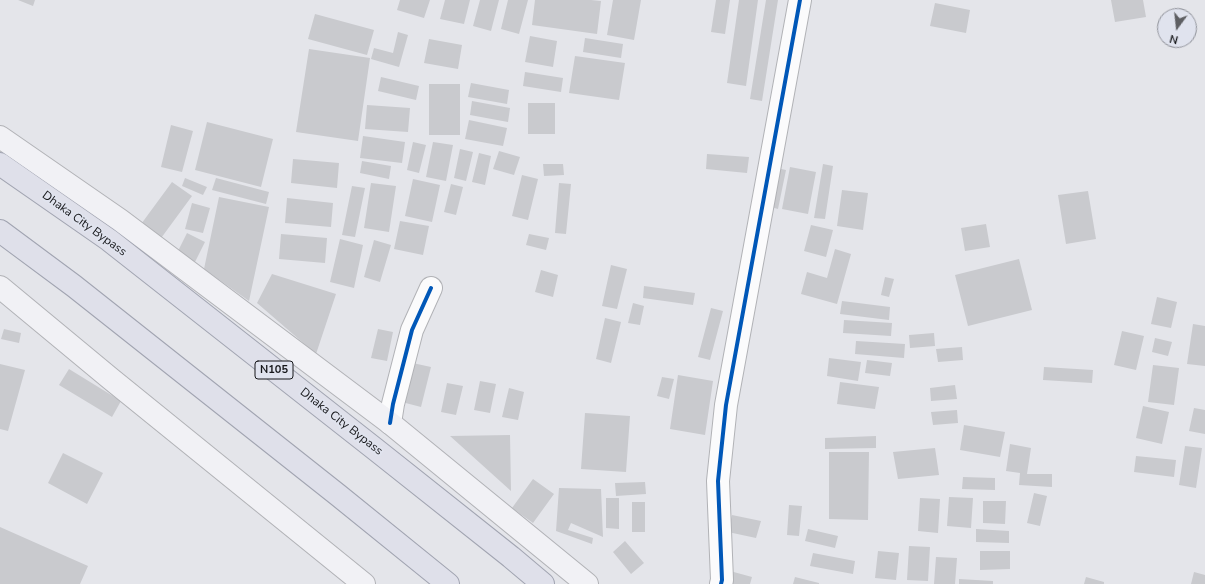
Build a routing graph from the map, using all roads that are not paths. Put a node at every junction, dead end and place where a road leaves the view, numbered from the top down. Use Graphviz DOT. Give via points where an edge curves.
graph roads {
  1 [pos="800,0"];
  2 [pos="0,137"];
  3 [pos="0,164"];
  4 [pos="0,231"];
  5 [pos="0,287"];
  6 [pos="431,288"];
  7 [pos="390,423"];
  8 [pos="364,584"];
  9 [pos="448,584"];
  10 [pos="543,584"];
  11 [pos="587,584"];
  12 [pos="721,584"];
  1 -- 12 [label="street" via="726,405 718,481"];
  2 -- 7 [label="main road" via="120,220"];
  3 -- 10 [label="highway, Dhaka City Bypass / N105" via="109,240"];
  4 -- 9 [label="highway"];
  5 -- 8 [label="main road"];
  6 -- 7 [label="street" via="412,330"];
  7 -- 11 [label="main road"];
}
